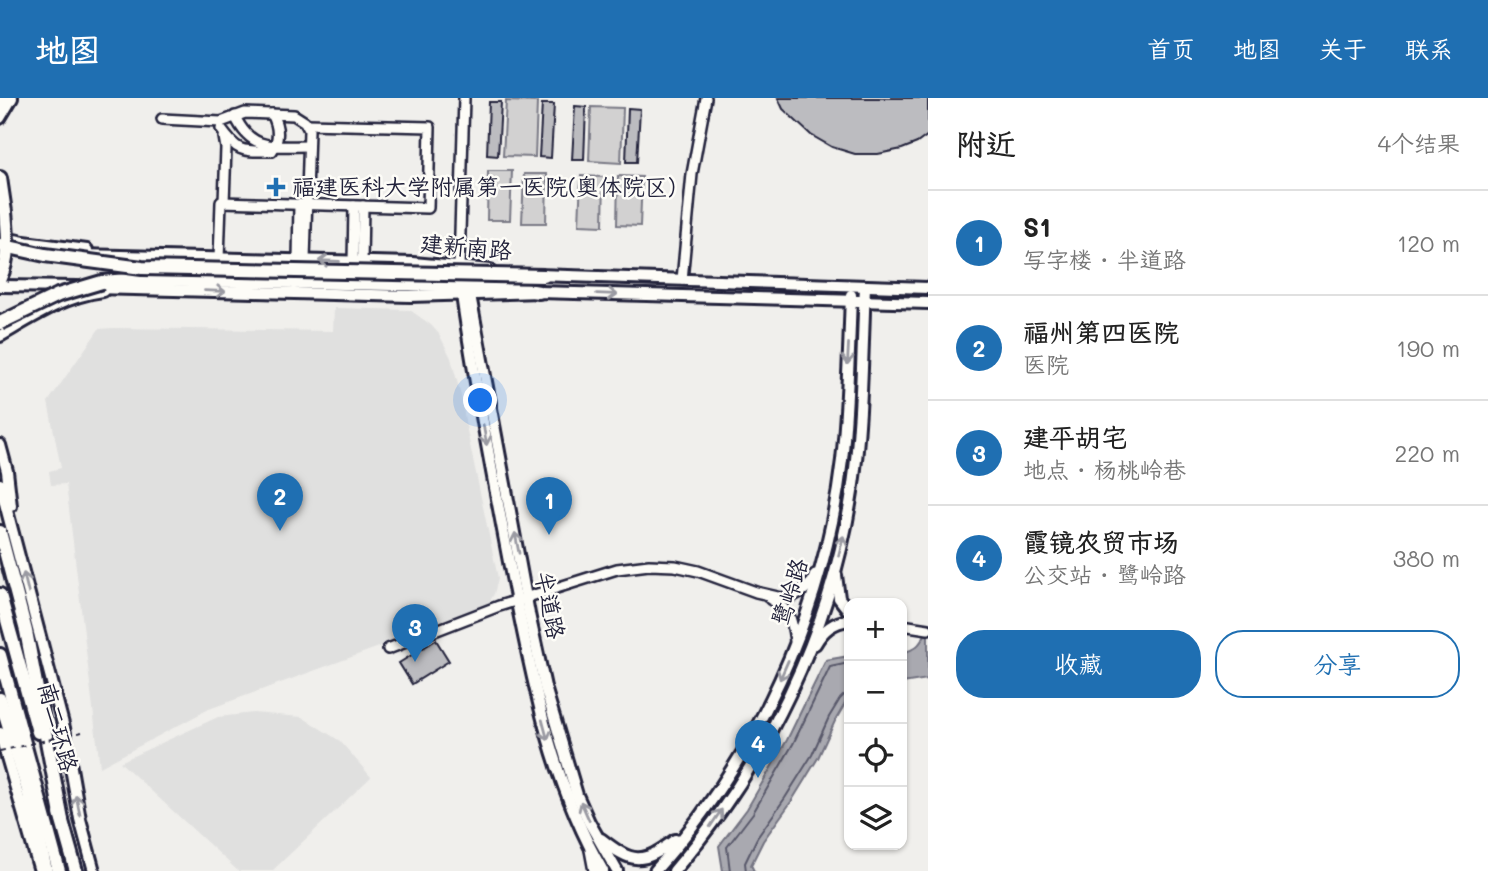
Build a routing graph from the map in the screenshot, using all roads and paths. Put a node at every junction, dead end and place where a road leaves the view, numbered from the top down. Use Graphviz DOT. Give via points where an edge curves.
graph roads {
  1 [pos="464,98"];
  2 [pos="706,98"];
  3 [pos="6,103"];
  4 [pos="272,114"];
  5 [pos="235,116"];
  6 [pos="162,119"];
  7 [pos="0,120"];
  8 [pos="306,124"];
  9 [pos="218,125"];
  10 [pos="276,146"];
  11 [pos="308,146"];
  12 [pos="0,178"];
  13 [pos="224,202"];
  14 [pos="303,205"];
  15 [pos="359,206"];
  16 [pos="0,237"];
  17 [pos="0,245"];
  18 [pos="0,253"];
  19 [pos="131,256"];
  20 [pos="219,259"];
  21 [pos="301,260"];
  22 [pos="358,262"];
  23 [pos="459,266"];
  24 [pos="544,276"];
  25 [pos="0,278"];
  26 [pos="681,280"];
  27 [pos="851,285"];
  28 [pos="0,286"];
  29 [pos="865,286"];
  30 [pos="144,288"];
  31 [pos="928,288"];
  32 [pos="539,292"];
  33 [pos="466,295"];
  34 [pos="850,301"];
  35 [pos="865,302"];
  36 [pos="928,303"];
  37 [pos="0,323"];
  38 [pos="0,335"];
  39 [pos="0,445"];
  40 [pos="0,484"];
  41 [pos="0,533"];
  42 [pos="829,534"];
  43 [pos="15,537"];
  44 [pos="835,568"];
  45 [pos="756,592"];
  46 [pos="0,595"];
  47 [pos="522,599"];
  48 [pos="844,604"];
  49 [pos="844,621"];
  50 [pos="907,626"];
  51 [pos="928,629"];
  52 [pos="796,644"];
  53 [pos="388,649"];
  54 [pos="0,655"];
  55 [pos="802,667"];
  56 [pos="0,699"];
  57 [pos="82,732"];
  58 [pos="0,733"];
  59 [pos="0,751"];
  60 [pos="28,790"];
  61 [pos="62,820"];
  62 [pos="691,828"];
  63 [pos="597,836"];
  64 [pos="589,845"];
  65 [pos="52,846"];
  66 [pos="676,869"];
  67 [pos="40,871"];
  68 [pos="46,871"];
  69 [pos="59,871"];
  70 [pos="76,871"];
  71 [pos="94,871"];
  72 [pos="594,871"];
  73 [pos="603,871"];
  74 [pos="617,871"];
  75 [pos="655,871"];
  1 -- 23 [label="street"];
  2 -- 26 [label="street" via="692,174"];
  3 -- 7 [label="main road"];
  4 -- 5 [label="street"];
  4 -- 8 [label="street" via="294,115"];
  4 -- 10 [label="street" via="278,129"];
  5 -- 9 [label="street"];
  5 -- 10 [label="street" via="250,139"];
  6 -- 9 [label="street"];
  8 -- 11 [label="street"];
  8 -- 15 [label="street" via="429,127 428,208"];
  9 -- 10 [label="street" via="230,142 244,151 272,151"];
  9 -- 13 [label="street" via="226,148"];
  10 -- 11 [label="street"];
  11 -- 14 [label="street"];
  12 -- 25 [label="highway, bridge" via="7,248"];
  13 -- 14 [label="street"];
  13 -- 20 [label="street"];
  14 -- 15 [label="street"];
  14 -- 21 [label="street"];
  15 -- 22 [label="street"];
  16 -- 19 [label="main road"];
  17 -- 24 [label="highway, bridge" via="142,268"];
  18 -- 19 [label="main road, 建新南路"];
  19 -- 20 [label="main road, 建新南路"];
  20 -- 21 [label="main road, 建新南路"];
  22 -- 21 [label="main road, 建新南路, one-way"];
  22 -- 23 [label="main road, 建新南路"];
  23 -- 24 [label="main road, 建新南路"];
  24 -- 26 [label="main road, 建新南路"];
  26 -- 27 [label="main road, 建新南路"];
  27 -- 29 [label="main road, 建新南路"];
  27 -- 34 [label="main road, 鹭岭路"];
  28 -- 30 [label="main road, 建新南路"];
  29 -- 31 [label="main road, 建新南路"];
  29 -- 35 [label="main road, 鹭岭路"];
  30 -- 33 [label="main road, 建新南路, one-way"];
  30 -- 38 [label="main road" via="68,299"];
  32 -- 33 [label="main road, 建新南路"];
  32 -- 34 [label="main road, 建新南路, one-way"];
  32 -- 37 [label="highway, bridge" via="488,286 120,279 58,295"];
  33 -- 47 [label="main road, 半道路" via="486,444"];
  34 -- 35 [label="main road, 建新南路"];
  34 -- 42 [label="main road, 鹭岭路, one-way" via="842,459"];
  35 -- 36 [label="main road, 建新南路"];
  44 -- 35 [label="main road, 鹭岭路, one-way" via="856,463"];
  39 -- 43 [label="main road" via="8,471"];
  40 -- 43 [label="main road"];
  41 -- 61 [label="highway" via="26,631"];
  42 -- 45 [label="street" via="804,590 787,598"];
  42 -- 52 [label="main road, 鹭岭路"];
  71 -- 43 [label="main road, one-way" via="64,728"];
  44 -- 48 [label="main road"];
  44 -- 55 [label="main road, 鹭岭路"];
  45 -- 47 [label="street" via="686,568 649,565 617,569"];
  45 -- 52 [label="street" via="789,613"];
  46 -- 61 [label="highway, 南二环路"];
  47 -- 53 [label="street"];
  63 -- 47 [label="main road, 半道路, one-way" via="568,768"];
  47 -- 64 [label="main road, 半道路, one-way" via="538,701 551,749"];
  49 -- 55 [label="main road" via="828,628"];
  50 -- 51 [label="street"];
  52 -- 62 [label="main road, 鹭岭路, one-way" via="742,753"];
  54 -- 65 [label="highway, 南二环路"];
  66 -- 55 [label="main road, 鹭岭路, one-way" via="746,773"];
  56 -- 60 [label="highway"];
  57 -- 59 [label="path, bridge"];
  58 -- 67 [label="main road"];
  60 -- 65 [label="highway"];
  60 -- 68 [label="highway"];
  61 -- 70 [label="highway, 南二环路"];
  62 -- 63 [label="main road" via="658,853 638,858 626,856"];
  62 -- 75 [label="main road, 鹭岭路"];
  63 -- 74 [label="main road, 半道路"];
  64 -- 72 [label="street"];
  64 -- 73 [label="main road, 半道路"];
  65 -- 69 [label="highway, 南二环路"];
}
